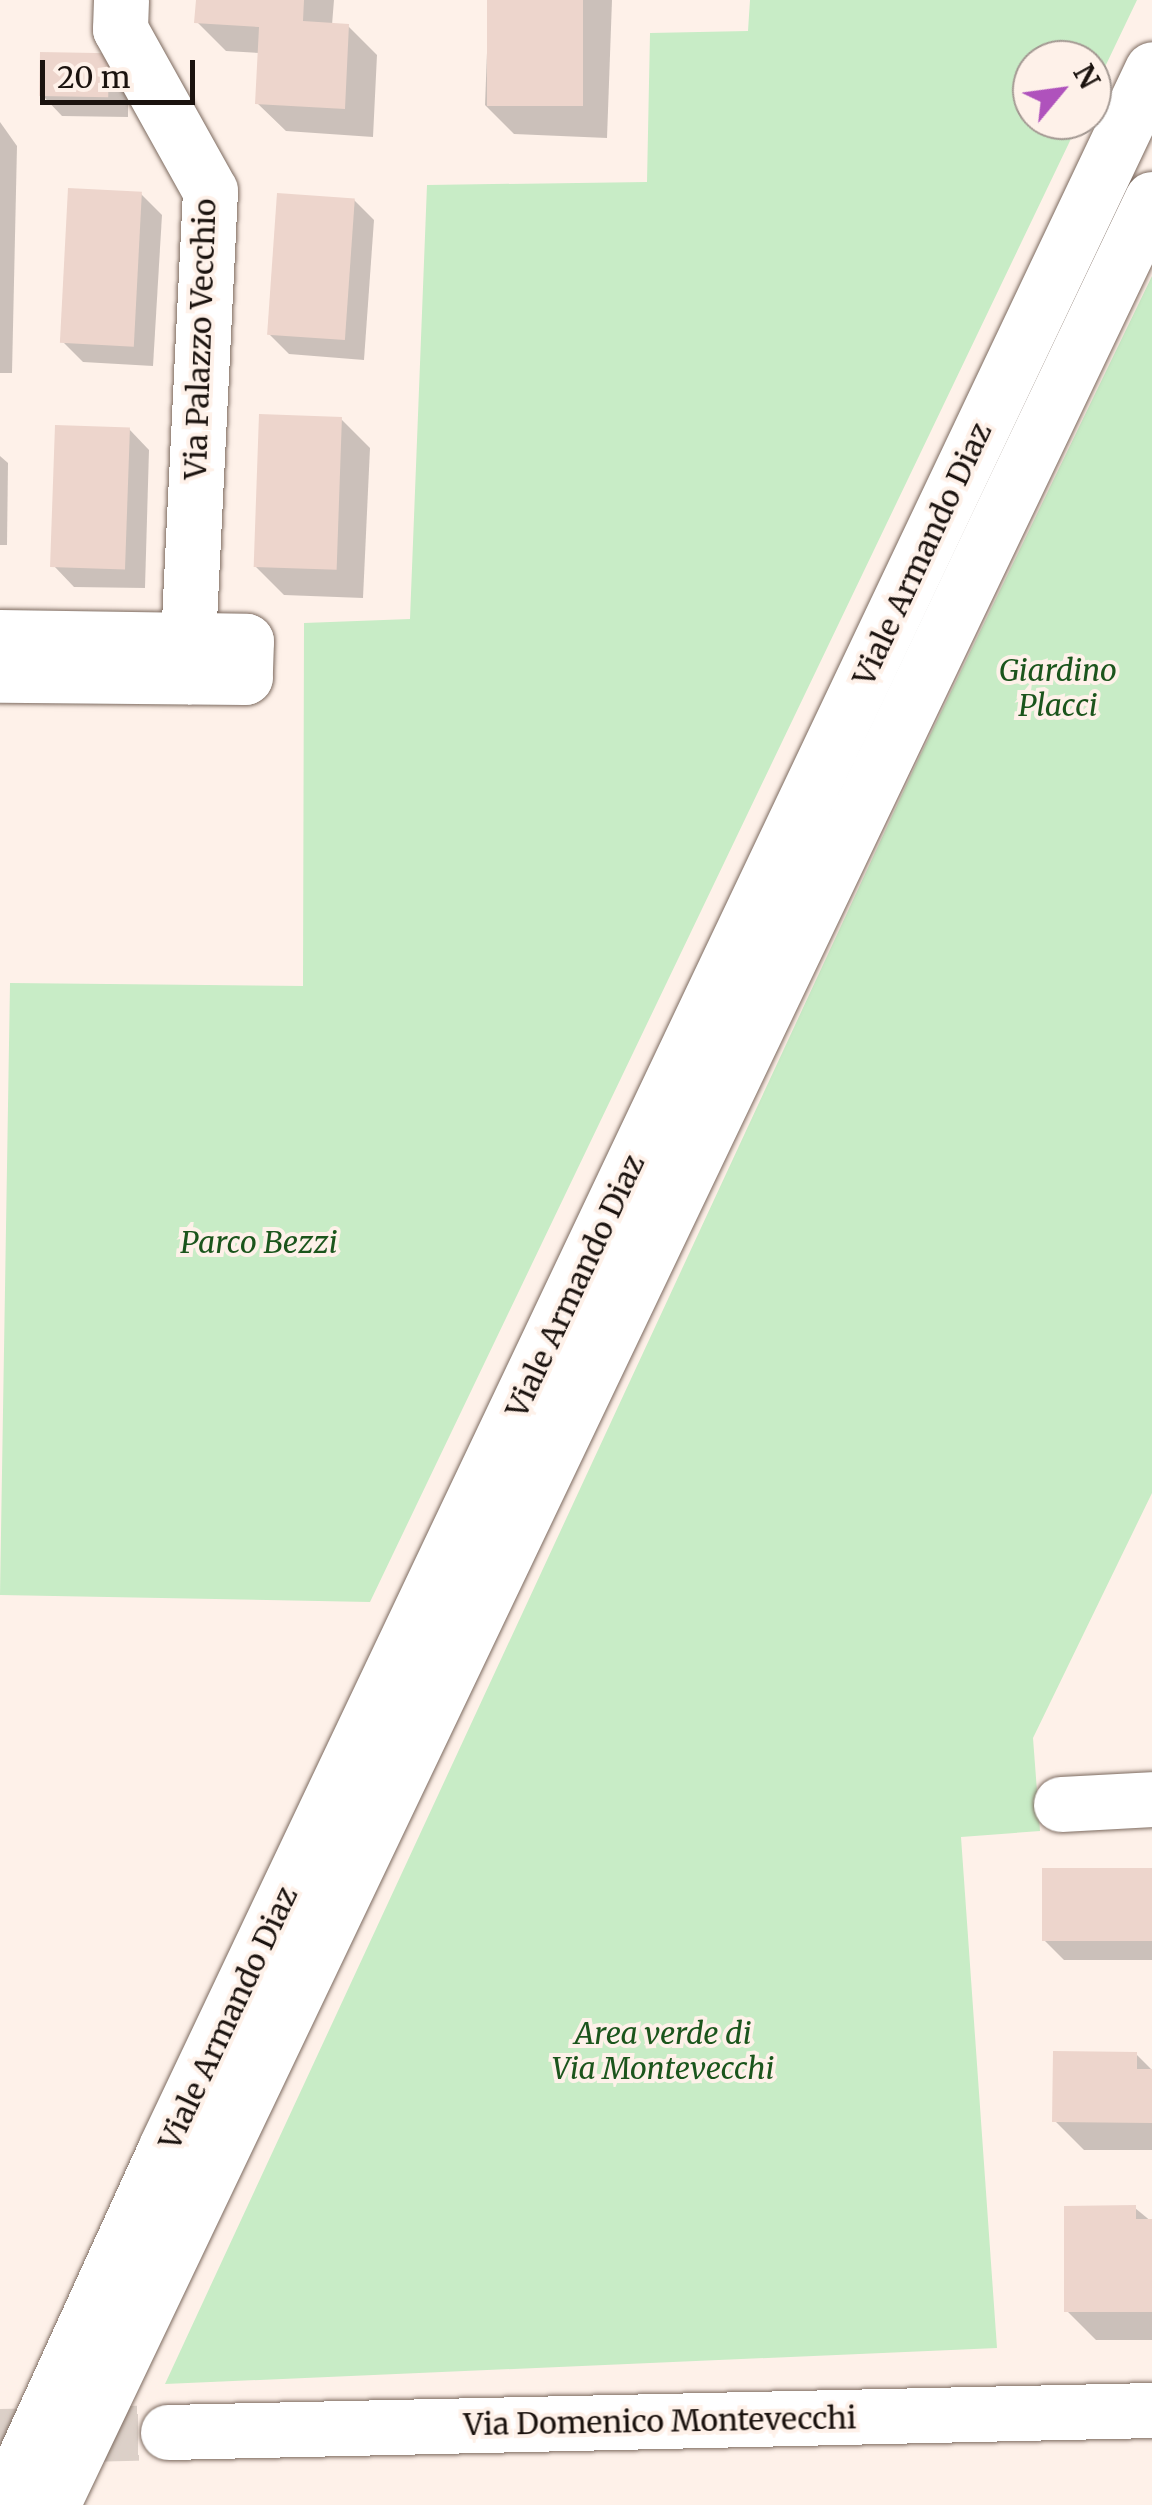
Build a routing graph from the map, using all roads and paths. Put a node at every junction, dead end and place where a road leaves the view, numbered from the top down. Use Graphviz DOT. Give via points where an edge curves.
graph roads {
  1 [pos="121,0"];
  2 [pos="1152,69"];
  3 [pos="1152,199"];
  4 [pos="0,637"];
  5 [pos="186,658"];
  6 [pos="0,675"];
  7 [pos="1152,1798"];
  8 [pos="1061,1804"];
  9 [pos="1152,2410"];
  10 [pos="168,2432"];
  11 [pos="4,2505"];
  12 [pos="52,2505"];
  1 -- 5 [label="main road, Via Palazzo Vecchio" via="120,29 210,191"];
  2 -- 11 [label="main road, Viale Armando Diaz" via="165,2149"];
  3 -- 12 [label="main road, Viale Armando Diaz"];
  4 -- 5 [label="main road"];
  5 -- 6 [label="main road"];
  7 -- 8 [label="main road"];
  9 -- 10 [label="main road, Via Domenico Montevecchi"];
}
